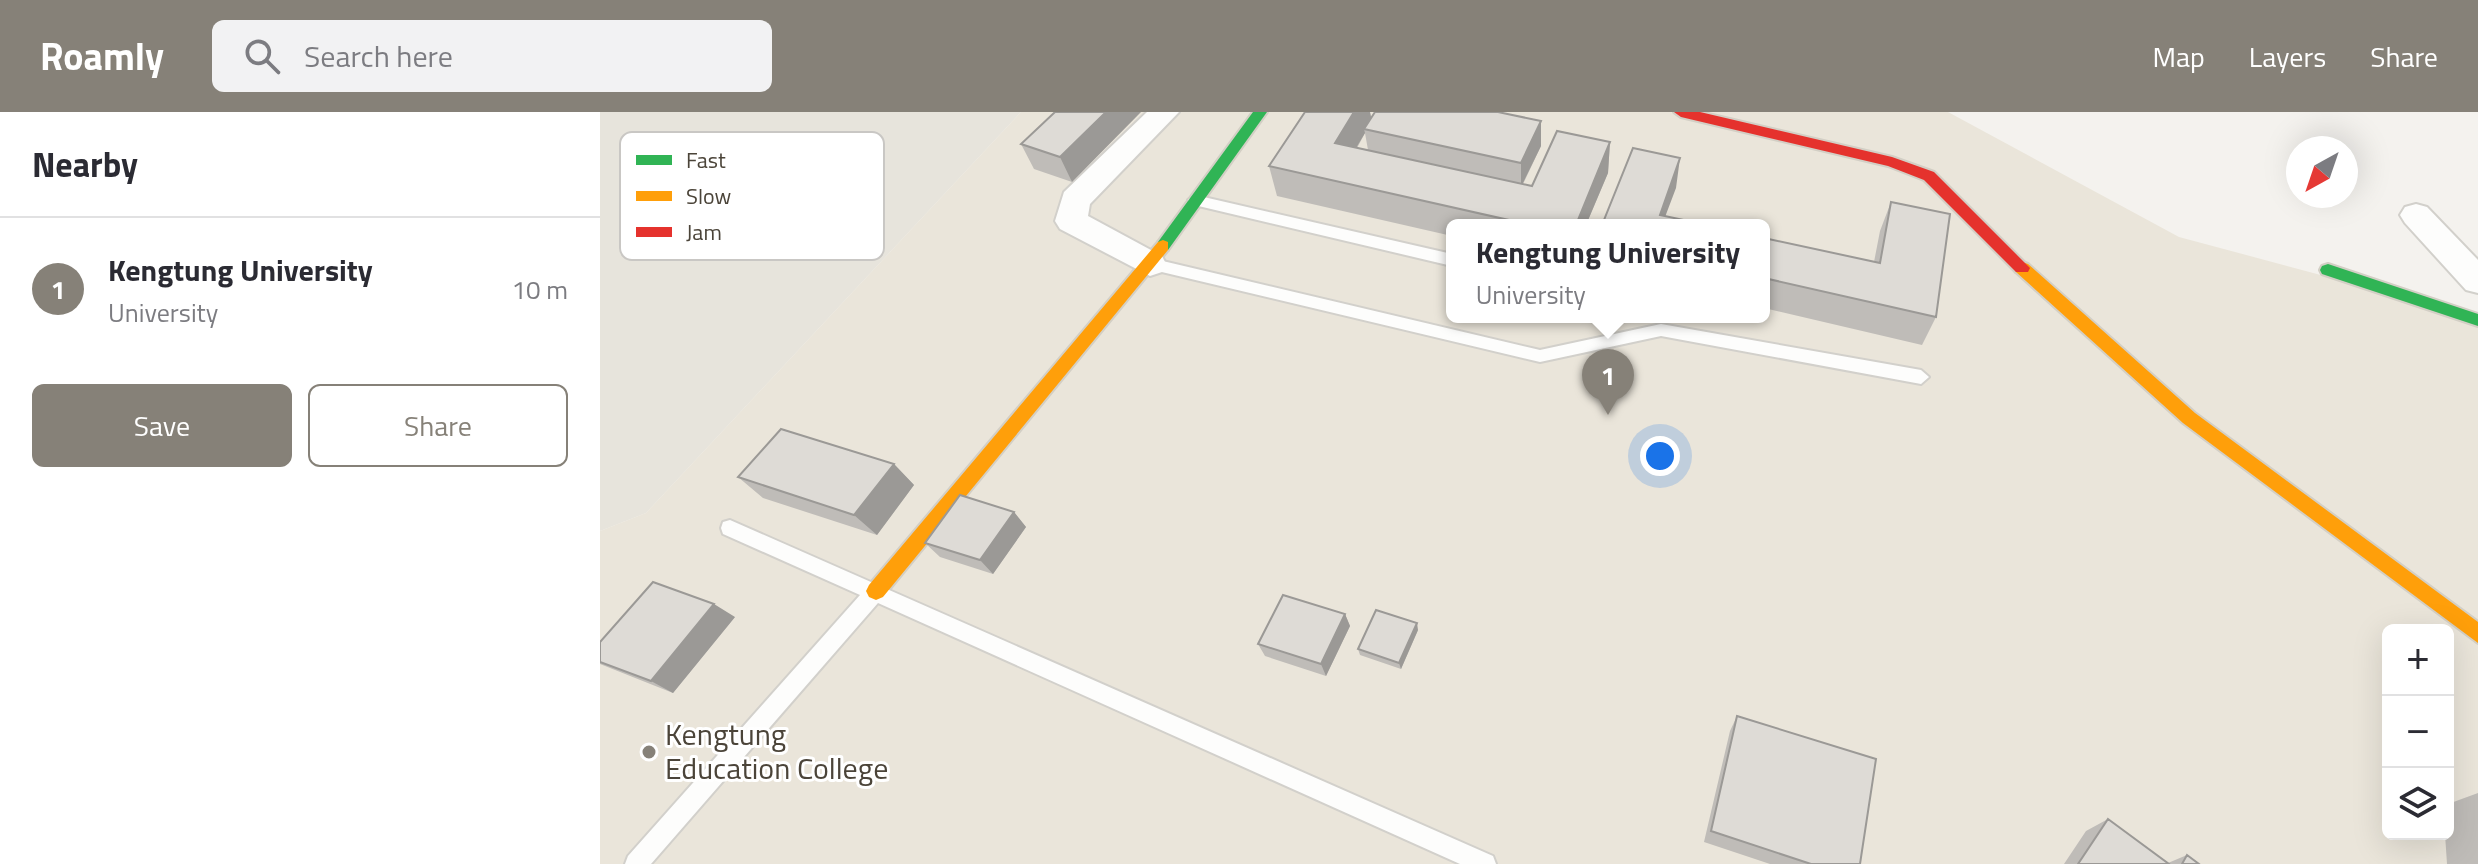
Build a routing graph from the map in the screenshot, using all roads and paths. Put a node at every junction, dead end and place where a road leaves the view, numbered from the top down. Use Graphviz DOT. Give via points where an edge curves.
graph roads {
  1 [pos="1164,112"];
  2 [pos="1260,112"];
  3 [pos="1681,112"];
  4 [pos="1195,200"];
  5 [pos="2416,215"];
  6 [pos="1446,259"];
  7 [pos="1150,264"];
  8 [pos="2328,270"];
  9 [pos="2478,281"];
  10 [pos="2478,320"];
  11 [pos="1921,377"];
  12 [pos="730,528"];
  13 [pos="876,591"];
  14 [pos="2478,634"];
  15 [pos="636,864"];
  16 [pos="1485,864"];
  1 -- 7 [label="street" via="1075,200 1071,221"];
  2 -- 4 [label="street"];
  3 -- 14 [label="street" via="1892,162 1929,176 1997,245 2189,418"];
  4 -- 6 [label="lane"];
  4 -- 7 [label="street"];
  5 -- 9 [label="street"];
  7 -- 11 [label="lane" via="1540,356 1661,330"];
  7 -- 13 [label="street"];
  8 -- 10 [label="street"];
  12 -- 13 [label="lane"];
  13 -- 15 [label="lane"];
  13 -- 16 [label="lane"];
}
